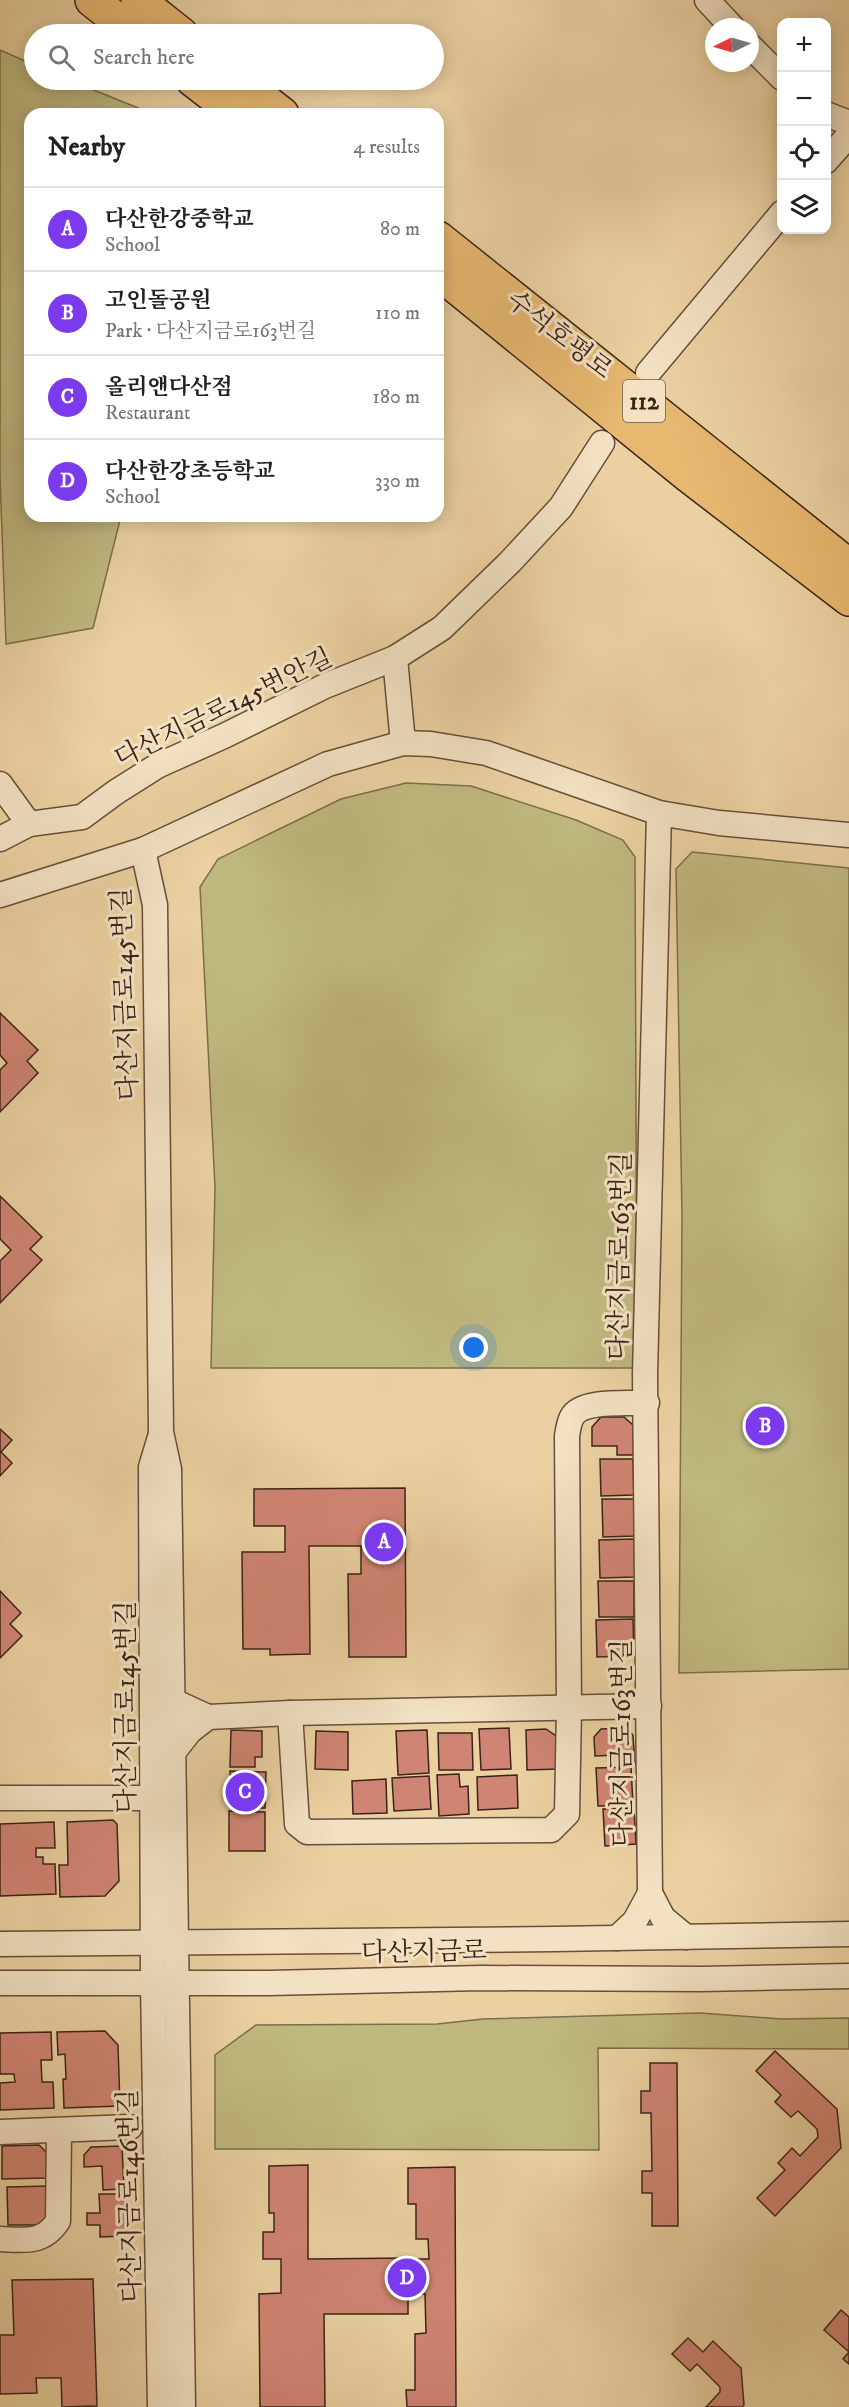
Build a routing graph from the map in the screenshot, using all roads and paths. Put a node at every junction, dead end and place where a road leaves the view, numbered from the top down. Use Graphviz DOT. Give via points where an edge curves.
graph roads {
  1 [pos="92,0"];
  2 [pos="138,0"];
  3 [pos="707,0"];
  4 [pos="724,18"];
  5 [pos="122,24"];
  6 [pos="168,24"];
  7 [pos="759,55"];
  8 [pos="777,73"];
  9 [pos="206,90"];
  10 [pos="251,90"];
  11 [pos="229,108"];
  12 [pos="274,108"];
  13 [pos="831,116"];
  14 [pos="849,123"];
  15 [pos="849,135"];
  16 [pos="831,155"];
  17 [pos="777,219"];
  18 [pos="444,242"];
  19 [pos="444,277"];
  20 [pos="648,373"];
  21 [pos="602,444"];
  22 [pos="849,566"];
  23 [pos="849,599"];
  24 [pos="395,657"];
  25 [pos="404,743"];
  26 [pos="0,784"];
  27 [pos="659,813"];
  28 [pos="29,825"];
  29 [pos="849,835"];
  30 [pos="0,839"];
  31 [pos="143,850"];
  32 [pos="0,895"];
  33 [pos="647,1403"];
  34 [pos="161,1431"];
  35 [pos="173,1701"];
  36 [pos="649,1707"];
  37 [pos="569,1708"];
  38 [pos="290,1713"];
  39 [pos="208,1717"];
  40 [pos="175,1750"];
  41 [pos="0,1798"];
  42 [pos="154,1798"];
  43 [pos="650,1893"];
  44 [pos="849,1934"];
  45 [pos="686,1937"];
  46 [pos="616,1938"];
  47 [pos="164,1943"];
  48 [pos="0,1944"];
  49 [pos="849,1976"];
  50 [pos="0,1983"];
  51 [pos="164,1984"];
  52 [pos="157,2095"];
  53 [pos="130,2127"];
  54 [pos="59,2131"];
  55 [pos="0,2132"];
  56 [pos="158,2153"];
  57 [pos="0,2239"];
  58 [pos="160,2407"];
  59 [pos="183,2407"];
  1 -- 5 [label="highway"];
  2 -- 6 [label="highway"];
  3 -- 4 [label="street"];
  7 -- 8 [label="street"];
  9 -- 11 [label="highway"];
  10 -- 12 [label="highway"];
  13 -- 14 [label="street"];
  15 -- 16 [label="street"];
  17 -- 20 [label="street"];
  18 -- 22 [label="highway, 수석호평로 / 112"];
  19 -- 23 [label="highway, 수석호평로 / 112" via="689,476"];
  21 -- 24 [label="street, 다산지금로145번안길" via="561,507 510,562 442,628"];
  24 -- 25 [label="street"];
  24 -- 28 [label="street, 다산지금로145번안길" via="157,766 82,817"];
  25 -- 27 [label="street, 다산지금로145번길" via="486,753"];
  25 -- 31 [label="street, 다산지금로145번길" via="328,764"];
  26 -- 28 [label="street"];
  27 -- 29 [label="street" via="719,823"];
  27 -- 33 [label="street, 다산지금로163번길"];
  28 -- 30 [label="street, 다산지금로145번안길"];
  31 -- 32 [label="street"];
  31 -- 34 [label="street, 다산지금로145번길" via="155,905"];
  33 -- 36 [label="street, 다산지금로163번길"];
  33 -- 37 [label="street" via="590,1405 579,1408 571,1418 567,1436"];
  34 -- 35 [label="street, 다산지금로145번길" via="169,1469"];
  34 -- 42 [label="street, 다산지금로145번길" via="152,1467"];
  35 -- 39 [label="street"];
  35 -- 40 [label="street, 다산지금로145번길"];
  36 -- 37 [label="street"];
  36 -- 43 [label="street, 다산지금로163번길"];
  37 -- 38 [label="street"];
  37 -- 38 [label="street" via="567,1814 551,1830 307,1832 297,1824"];
  38 -- 39 [label="street"];
  39 -- 40 [label="street"];
  40 -- 47 [label="street, 다산지금로145번길"];
  41 -- 42 [label="street"];
  42 -- 47 [label="street, 다산지금로145번길"];
  43 -- 45 [label="street" via="663,1918"];
  43 -- 46 [label="street" via="635,1920"];
  44 -- 45 [label="street, 다산지금로"];
  45 -- 46 [label="street, 다산지금로"];
  46 -- 47 [label="street, 다산지금로"];
  47 -- 48 [label="street, 다산지금로"];
  47 -- 51 [label="street, 다산지금로145번길"];
  49 -- 51 [label="street, 다산지금로"];
  50 -- 51 [label="street, 다산지금로"];
  51 -- 52 [label="street, 다산지금로146번길"];
  51 -- 59 [label="street, 다산지금로146번길"];
  52 -- 53 [label="street"];
  52 -- 56 [label="street, 다산지금로146번길"];
  53 -- 54 [label="street"];
  53 -- 56 [label="street"];
  54 -- 55 [label="street"];
  54 -- 57 [label="street" via="58,2221 50,2232 34,2240"];
  56 -- 58 [label="street, 다산지금로146번길"];
}
